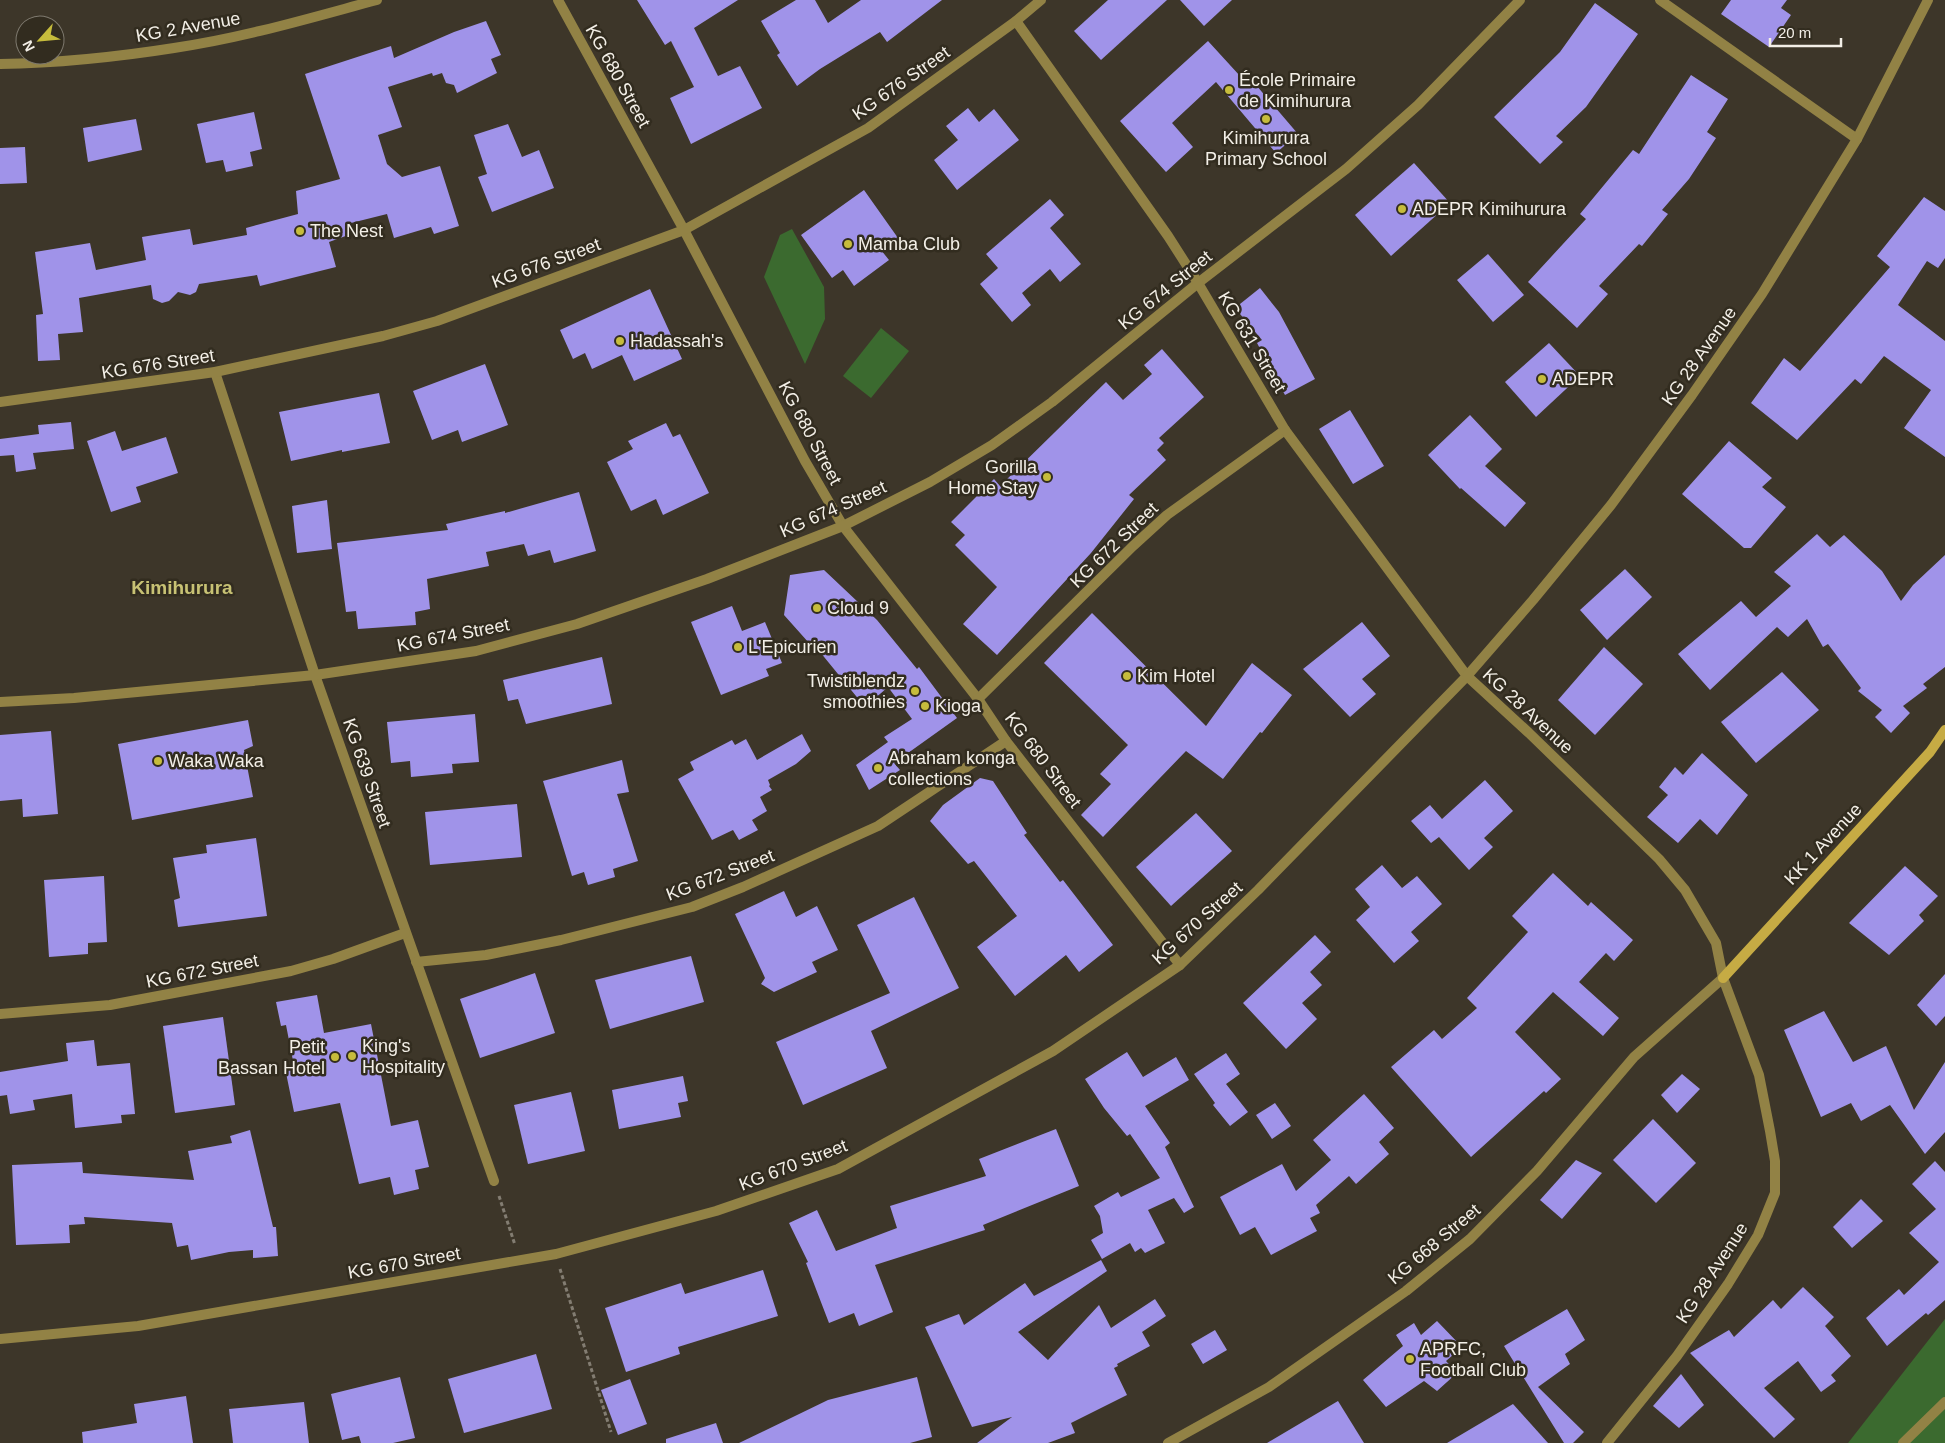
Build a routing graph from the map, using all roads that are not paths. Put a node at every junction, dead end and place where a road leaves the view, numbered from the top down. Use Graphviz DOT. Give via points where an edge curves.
graph roads {
  1 [pos="377,0"];
  2 [pos="558,0"];
  3 [pos="1041,0"];
  4 [pos="1520,0"];
  5 [pos="1660,0"];
  6 [pos="1928,0"];
  7 [pos="1016,21"];
  8 [pos="0,64"];
  9 [pos="1857,139"];
  10 [pos="684,230"];
  11 [pos="1198,283"];
  12 [pos="215,372"];
  13 [pos="0,402"];
  14 [pos="1285,430"];
  15 [pos="843,526"];
  16 [pos="315,674"];
  17 [pos="1467,676"];
  18 [pos="978,699"];
  19 [pos="0,702"];
  20 [pos="1945,730"];
  21 [pos="1006,741"];
  22 [pos="405,933"];
  23 [pos="416,962"];
  24 [pos="1180,965"];
  25 [pos="1723,978"];
  26 [pos="0,1014"];
  27 [pos="494,1181"];
  28 [pos="0,1339"];
  29 [pos="1945,1402"];
  30 [pos="1168,1443"];
  31 [pos="1607,1443"];
  32 [pos="1903,1443"];
  1 -- 8 [label="street, KG 2 Avenue" via="287,25 175,48 42,63"];
  2 -- 10 [label="street, KG 680 Street"];
  3 -- 7 [label="street, KG 676 Street"];
  4 -- 11 [label="street, KG 674 Street" via="1418,105 1346,170"];
  5 -- 9 [label="street"];
  6 -- 9 [label="street, KG 28 Avenue"];
  7 -- 10 [label="street, KG 676 Street" via="868,128"];
  7 -- 11 [label="street, KG 631 Street"];
  9 -- 17 [label="street, KG 28 Avenue" via="1762,294 1692,395 1611,505"];
  10 -- 12 [label="street, KG 676 Street" via="437,321 383,336"];
  10 -- 15 [label="street, KG 680 Street" via="805,461"];
  11 -- 14 [label="street, KG 631 Street"];
  11 -- 15 [label="street, KG 674 Street" via="1052,402 992,445 930,482"];
  12 -- 13 [label="street, KG 676 Street"];
  12 -- 16 [label="street, KG 639 Street"];
  14 -- 17 [label="street, KG 631 Street"];
  14 -- 18 [label="street, KG 672 Street" via="1167,515"];
  15 -- 16 [label="street, KG 674 Street" via="707,579 578,624 476,651"];
  15 -- 18 [label="street, KG 680 Street"];
  16 -- 19 [label="street, KG 674 Street" via="74,698"];
  16 -- 22 [label="street, KG 639 Street"];
  17 -- 24 [label="street, KG 670 Street"];
  17 -- 25 [label="street, KG 28 Avenue" via="1659,859 1685,890 1716,942"];
  18 -- 21 [label="street, KG 680 Street"];
  20 -- 25 [label="main road, KK 1 Avenue" via="1930,752"];
  21 -- 23 [label="street, KG 672 Street" via="878,826 692,907 486,955"];
  21 -- 24 [label="street, KG 680 Street"];
  22 -- 23 [label="street, KG 639 Street"];
  22 -- 26 [label="street, KG 672 Street" via="282,972 110,1005"];
  23 -- 27 [label="street, KG 639 Street"];
  24 -- 28 [label="street, KG 670 Street" via="1053,1051 838,1169 716,1211 556,1254 138,1326"];
  25 -- 30 [label="street, KG 668 Street" via="1634,1057 1536,1171 1470,1240 1406,1290 1268,1386"];
  25 -- 31 [label="street, KG 28 Avenue" via="1759,1075 1775,1162 1775,1193 1758,1235 1728,1284 1677,1356"];
  29 -- 32 [label="street"];
}
